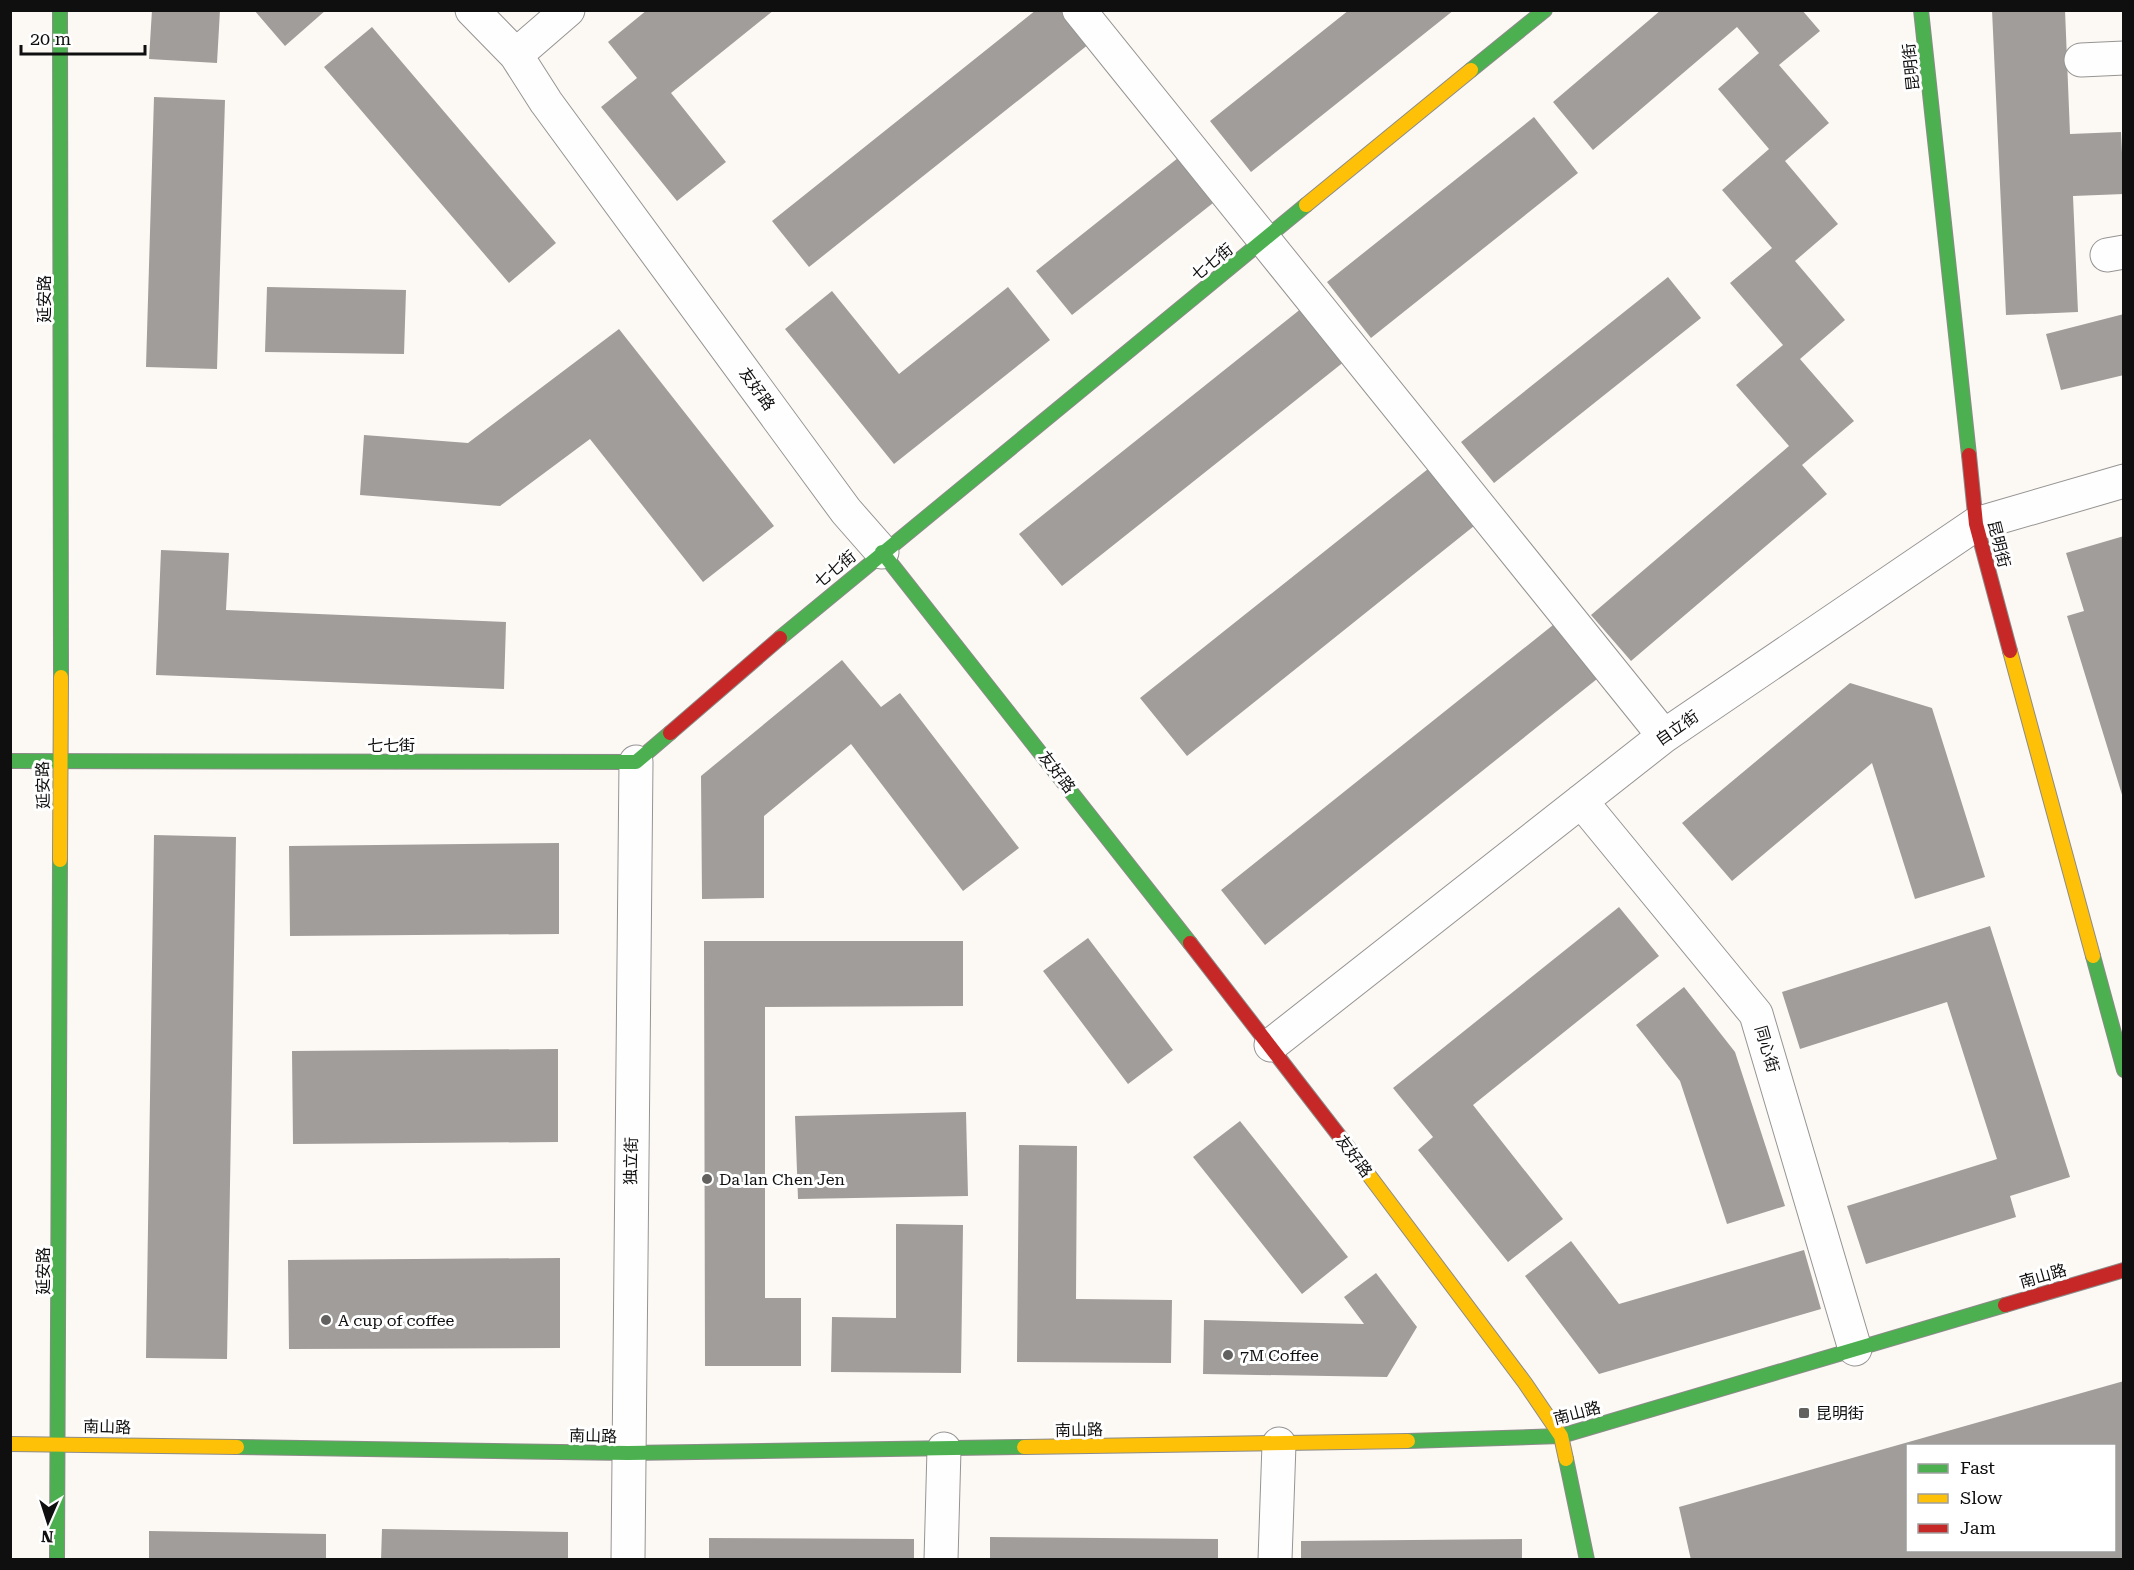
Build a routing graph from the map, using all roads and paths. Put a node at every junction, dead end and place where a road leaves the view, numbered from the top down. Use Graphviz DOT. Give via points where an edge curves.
graph roads {
  1 [pos="60,10"];
  2 [pos="472,10"];
  3 [pos="568,10"];
  4 [pos="1078,10"];
  5 [pos="1545,10"];
  6 [pos="1921,10"];
  7 [pos="516,55"];
  8 [pos="2124,58"];
  9 [pos="2081,60"];
  10 [pos="1263,242"];
  11 [pos="2124,481"];
  12 [pos="1976,524"];
  13 [pos="882,552"];
  14 [pos="1664,736"];
  15 [pos="10,761"];
  16 [pos="59,761"];
  17 [pos="636,762"];
  18 [pos="1581,801"];
  19 [pos="1271,1045"];
  20 [pos="2124,1070"];
  21 [pos="2124,1270"];
  22 [pos="1855,1349"];
  23 [pos="1561,1436"];
  24 [pos="10,1443"];
  25 [pos="59,1443"];
  26 [pos="1279,1444"];
  27 [pos="944,1449"];
  28 [pos="628,1453"];
  29 [pos="57,1560"];
  30 [pos="628,1560"];
  31 [pos="941,1560"];
  32 [pos="1275,1560"];
  33 [pos="1587,1560"];
  1 -- 16 [label="main road, 延安路"];
  2 -- 7 [label="street, 友好路"];
  3 -- 7 [label="street"];
  4 -- 10 [label="street"];
  5 -- 10 [label="main road, 七七街"];
  6 -- 12 [label="main road, 昆明街"];
  7 -- 13 [label="street, 友好路" via="546,102 846,511"];
  8 -- 9 [label="street"];
  10 -- 13 [label="main road, 七七街"];
  10 -- 14 [label="street"];
  11 -- 12 [label="street, 自立街"];
  12 -- 14 [label="street, 自立街"];
  12 -- 20 [label="main road, 昆明街"];
  13 -- 17 [label="main road, 七七街"];
  13 -- 19 [label="main road, 友好路"];
  14 -- 18 [label="street, 自立街"];
  15 -- 16 [label="main road, 七七街"];
  16 -- 17 [label="main road, 七七街"];
  16 -- 25 [label="main road, 延安路"];
  17 -- 28 [label="street, 独立街"];
  18 -- 19 [label="street, 自立街"];
  18 -- 22 [label="street, 同心街" via="1756,1014"];
  19 -- 23 [label="main road, 友好路"];
  21 -- 22 [label="main road, 南山路"];
  22 -- 23 [label="main road, 南山路"];
  23 -- 26 [label="main road, 南山路"];
  23 -- 33 [label="main road, 友好路"];
  24 -- 25 [label="main road, 南山路"];
  25 -- 28 [label="main road, 南山路"];
  25 -- 29 [label="main road, 延安路"];
  26 -- 27 [label="main road, 南山路"];
  26 -- 32 [label="street"];
  27 -- 28 [label="main road, 南山路"];
  27 -- 31 [label="street"];
  28 -- 30 [label="street, 独立街"];
}
